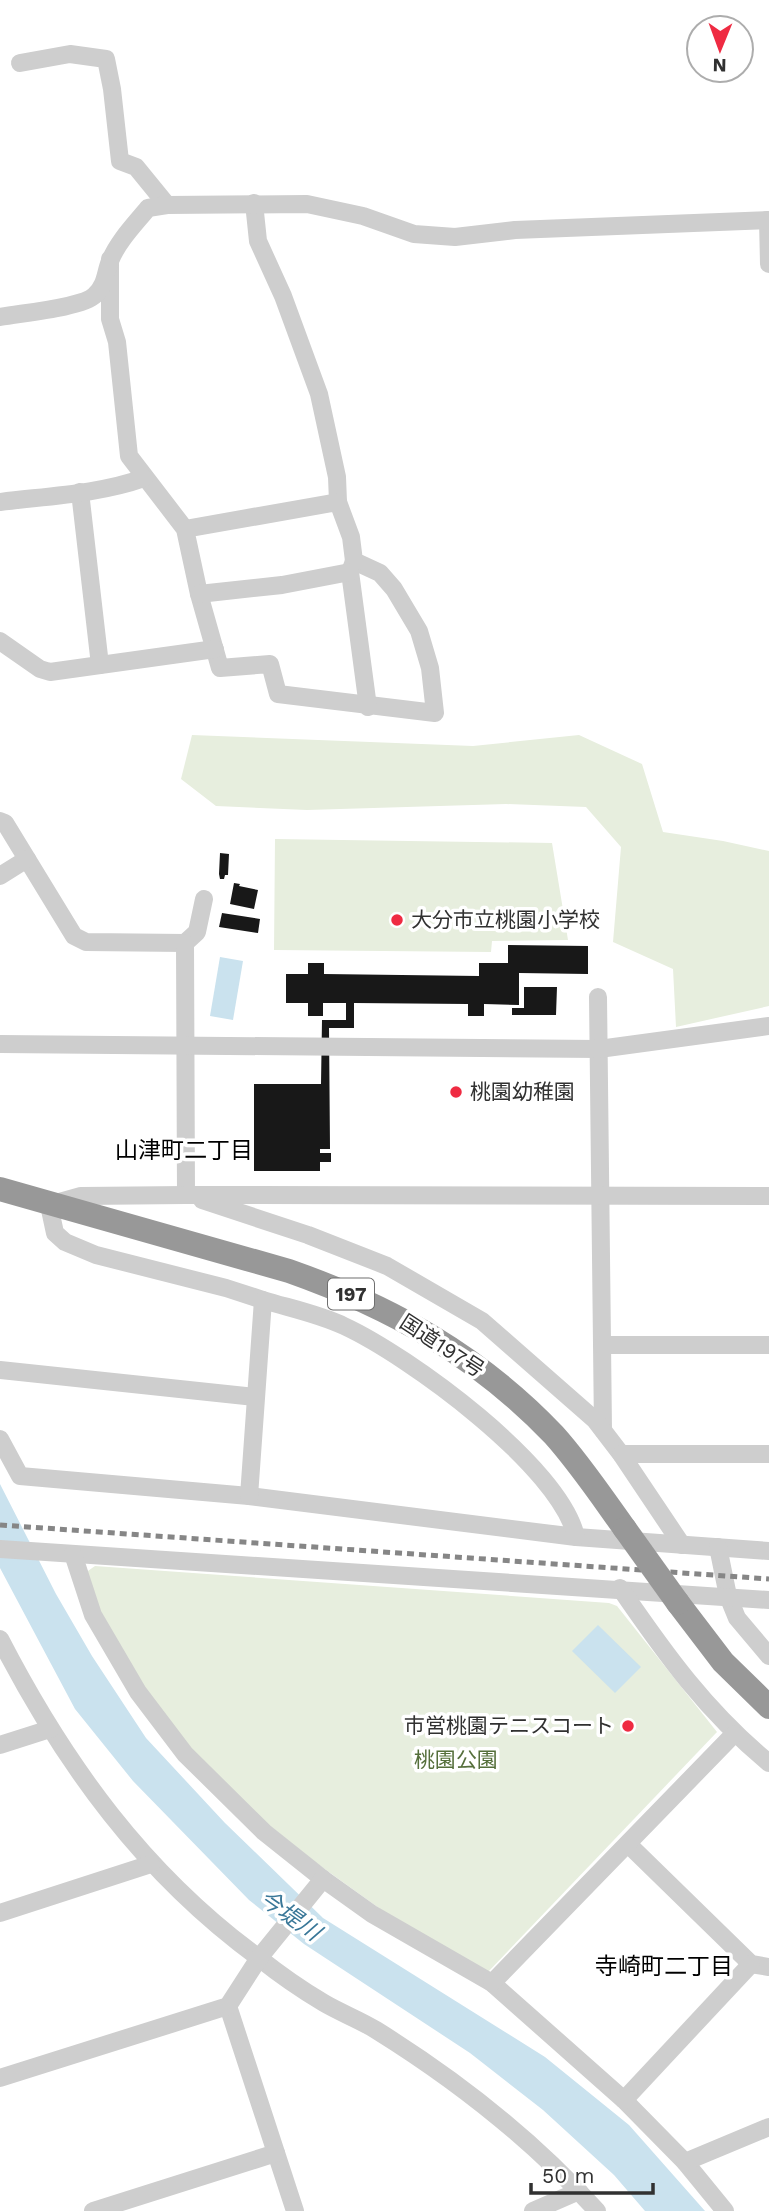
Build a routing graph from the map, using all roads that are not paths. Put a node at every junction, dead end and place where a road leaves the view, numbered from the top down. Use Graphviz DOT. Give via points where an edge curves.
graph roads {
  1 [pos="20,63"];
  2 [pos="254,204"];
  3 [pos="166,205"];
  4 [pos="768,220"];
  5 [pos="110,259"];
  6 [pos="769,264"];
  7 [pos="0,317"];
  8 [pos="145,478"];
  9 [pos="80,492"];
  10 [pos="0,502"];
  11 [pos="338,502"];
  12 [pos="185,529"];
  13 [pos="352,567"];
  14 [pos="199,594"];
  15 [pos="0,641"];
  16 [pos="215,649"];
  17 [pos="100,665"];
  18 [pos="368,706"];
  19 [pos="0,821"];
  20 [pos="27,859"];
  21 [pos="0,876"];
  22 [pos="204,900"];
  23 [pos="185,943"];
  24 [pos="598,998"];
  25 [pos="769,1026"];
  26 [pos="0,1044"];
  27 [pos="184,1044"];
  28 [pos="598,1049"];
  29 [pos="0,1189"];
  30 [pos="186,1195"];
  31 [pos="600,1196"];
  32 [pos="769,1196"];
  33 [pos="49,1205"];
  34 [pos="263,1300"];
  35 [pos="602,1345"];
  36 [pos="769,1345"];
  37 [pos="0,1370"];
  38 [pos="256,1397"];
  39 [pos="603,1430"];
  40 [pos="0,1439"];
  41 [pos="621,1454"];
  42 [pos="769,1454"];
  43 [pos="249,1496"];
  44 [pos="576,1537"];
  45 [pos="682,1545"];
  46 [pos="718,1547"];
  47 [pos="0,1549"];
  48 [pos="769,1551"];
  49 [pos="73,1554"];
  50 [pos="620,1588"];
  51 [pos="728,1596"];
  52 [pos="769,1600"];
  53 [pos="0,1639"];
  54 [pos="769,1656"];
  55 [pos="769,1707"];
  56 [pos="50,1729"];
  57 [pos="734,1734"];
  58 [pos="0,1745"];
  59 [pos="769,1763"];
  60 [pos="628,1844"];
  61 [pos="151,1864"];
  62 [pos="318,1886"];
  63 [pos="0,1913"];
  64 [pos="259,1958"];
  65 [pos="760,1965"];
  66 [pos="492,1983"];
  67 [pos="228,2006"];
  68 [pos="0,2078"];
  69 [pos="624,2100"];
  70 [pos="769,2127"];
  71 [pos="276,2152"];
  72 [pos="685,2162"];
  73 [pos="579,2190"];
  74 [pos="93,2211"];
  75 [pos="295,2211"];
  76 [pos="533,2211"];
  77 [pos="597,2211"];
  78 [pos="725,2211"];
  1 -- 3 [label="street" via="70,54 106,59 120,161 136,167"];
  2 -- 3 [label="street"];
  2 -- 4 [label="street" via="306,204 363,216 414,234 455,237 515,230"];
  2 -- 11 [label="street" via="258,241 319,394"];
  3 -- 5 [label="street" via="148,208"];
  4 -- 6 [label="street"];
  5 -- 7 [label="street" via="94,297"];
  5 -- 8 [label="street" via="110,318 117,342 129,456"];
  8 -- 9 [label="street"];
  8 -- 12 [label="street"];
  9 -- 10 [label="street"];
  9 -- 17 [label="street"];
  11 -- 12 [label="street"];
  11 -- 13 [label="street" via="351,537"];
  12 -- 14 [label="street"];
  13 -- 14 [label="street" via="282,585"];
  13 -- 18 [label="street"];
  13 -- 18 [label="street" via="380,573 419,631 430,668 435,713"];
  14 -- 16 [label="street"];
  15 -- 17 [label="street" via="50,672"];
  16 -- 17 [label="street"];
  16 -- 18 [label="street" via="220,668 270,664 278,694"];
  19 -- 20 [label="street"];
  20 -- 21 [label="street"];
  20 -- 23 [label="street" via="74,936 86,942"];
  22 -- 23 [label="street" via="197,932"];
  23 -- 27 [label="street"];
  24 -- 28 [label="street"];
  25 -- 28 [label="street"];
  26 -- 27 [label="street"];
  27 -- 28 [label="street"];
  27 -- 30 [label="street"];
  28 -- 31 [label="street"];
  29 -- 33 [label="highway, 国道197号 / 197"];
  30 -- 31 [label="street"];
  30 -- 33 [label="street" via="81,1196"];
  30 -- 39 [label="street" via="387,1266 482,1321"];
  31 -- 32 [label="street"];
  31 -- 35 [label="street"];
  33 -- 34 [label="street" via="55,1233 65,1242 96,1255"];
  33 -- 55 [label="highway, 国道197号 / 197, bridge" via="289,1271 359,1297 452,1348 523,1405 569,1453 723,1662"];
  34 -- 38 [label="street"];
  34 -- 44 [label="street" via="343,1325 454,1397 526,1458 558,1497"];
  35 -- 36 [label="street"];
  35 -- 39 [label="street"];
  37 -- 38 [label="street"];
  38 -- 43 [label="street"];
  39 -- 41 [label="street"];
  40 -- 43 [label="street" via="20,1476"];
  41 -- 42 [label="street"];
  41 -- 45 [label="street"];
  43 -- 44 [label="street"];
  44 -- 45 [label="street"];
  45 -- 46 [label="street"];
  46 -- 48 [label="street"];
  46 -- 51 [label="street"];
  47 -- 49 [label="street"];
  49 -- 50 [label="street"];
  49 -- 62 [label="street" via="93,1615 138,1692 185,1754"];
  50 -- 51 [label="street"];
  50 -- 57 [label="street" via="673,1665"];
  51 -- 52 [label="street"];
  51 -- 54 [label="street" via="737,1618"];
  53 -- 56 [label="street"];
  56 -- 58 [label="street"];
  56 -- 61 [label="street"];
  57 -- 59 [label="street"];
  57 -- 60 [label="street"];
  60 -- 65 [label="street"];
  60 -- 66 [label="street"];
  61 -- 63 [label="street"];
  61 -- 64 [label="street" via="199,1911"];
  62 -- 64 [label="street"];
  62 -- 66 [label="street"];
  64 -- 67 [label="street"];
  64 -- 73 [label="street" via="444,2075 520,2133"];
  65 -- 69 [label="street"];
  66 -- 69 [label="street"];
  67 -- 68 [label="street"];
  67 -- 71 [label="street"];
  69 -- 72 [label="street"];
  70 -- 72 [label="street"];
  71 -- 74 [label="street"];
  71 -- 75 [label="street"];
  72 -- 78 [label="street"];
  73 -- 76 [label="street"];
  73 -- 77 [label="street"];
}
